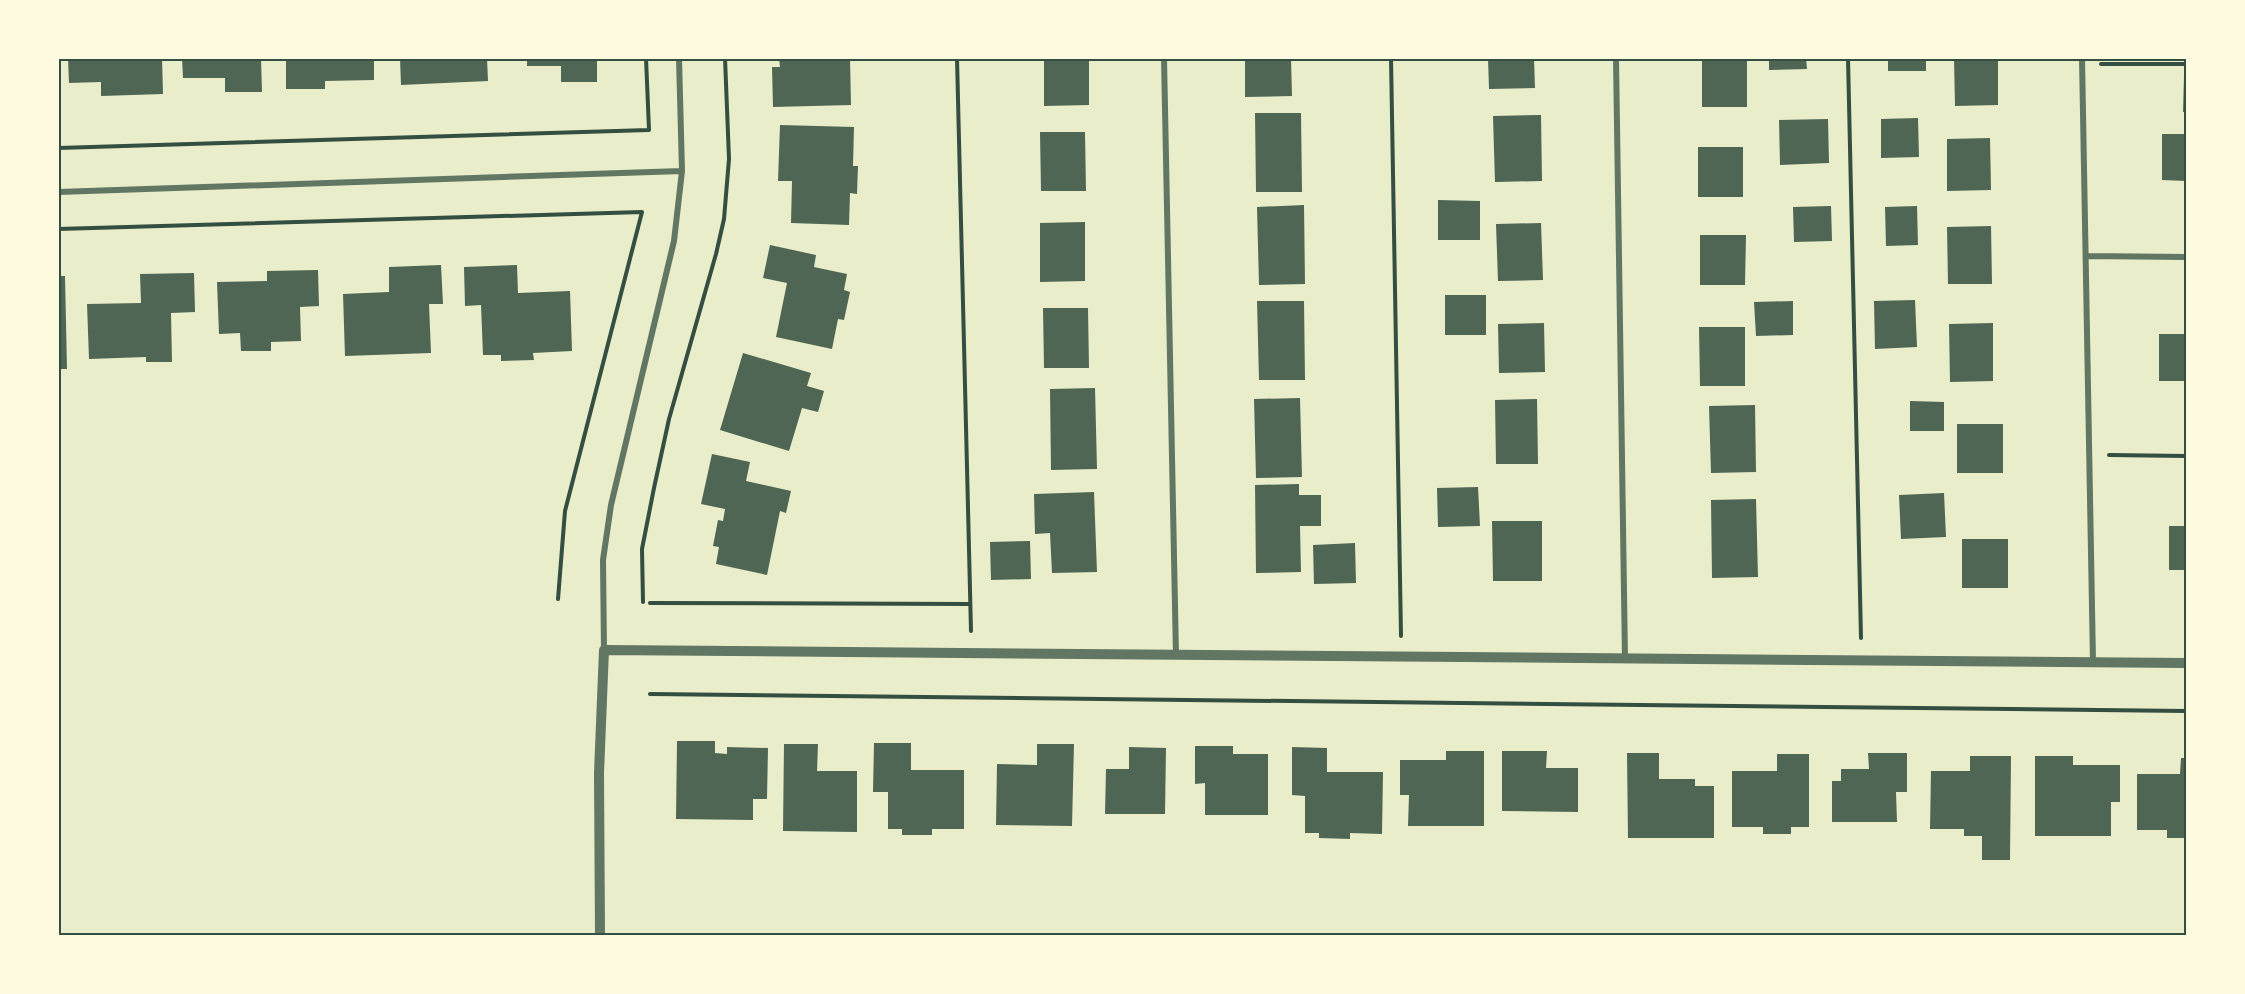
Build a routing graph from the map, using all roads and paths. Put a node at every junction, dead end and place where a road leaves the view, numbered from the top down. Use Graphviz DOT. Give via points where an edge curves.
graph roads {
  1 [pos="646,58"];
  2 [pos="680,58"];
  3 [pos="725,58"];
  4 [pos="957,58"];
  5 [pos="1164,58"];
  6 [pos="1391,58"];
  7 [pos="1616,58"];
  8 [pos="1848,58"];
  9 [pos="2082,61"];
  10 [pos="2187,64"];
  11 [pos="58,148"];
  12 [pos="682,171"];
  13 [pos="58,192"];
  14 [pos="58,229"];
  15 [pos="2086,256"];
  16 [pos="2187,257"];
  17 [pos="2089,455"];
  18 [pos="2187,456"];
  19 [pos="558,599"];
  20 [pos="643,602"];
  21 [pos="650,603"];
  22 [pos="970,604"];
  23 [pos="604,650"];
  24 [pos="971,653"];
  25 [pos="1176,656"];
  26 [pos="1401,657"];
  27 [pos="1625,659"];
  28 [pos="1861,660"];
  29 [pos="2093,662"];
  30 [pos="2187,663"];
  31 [pos="650,693"];
  32 [pos="2187,711"];
  33 [pos="600,936"];
  1 -- 11 [label="path" via="649,130"];
  2 -- 12 [label="street"];
  3 -- 20 [label="path" via="729,159 724,219 654,488 642,549"];
  4 -- 22 [label="path"];
  5 -- 25 [label="street"];
  6 -- 26 [label="path"];
  7 -- 27 [label="street"];
  8 -- 28 [label="path"];
  9 -- 10 [label="path"];
  9 -- 15 [label="street"];
  12 -- 13 [label="street"];
  12 -- 23 [label="street" via="674,241 610,516 603,560"];
  14 -- 19 [label="path" via="642,212 565,511"];
  15 -- 16 [label="street"];
  15 -- 17 [label="street"];
  17 -- 18 [label="path"];
  17 -- 29 [label="street"];
  21 -- 22 [label="path"];
  22 -- 24 [label="path"];
  23 -- 24 [label="street"];
  23 -- 33 [label="street" via="599,773"];
  24 -- 25 [label="street"];
  25 -- 26 [label="street"];
  26 -- 27 [label="street"];
  27 -- 28 [label="street"];
  28 -- 29 [label="street"];
  29 -- 30 [label="street"];
  31 -- 32 [label="path"];
}
